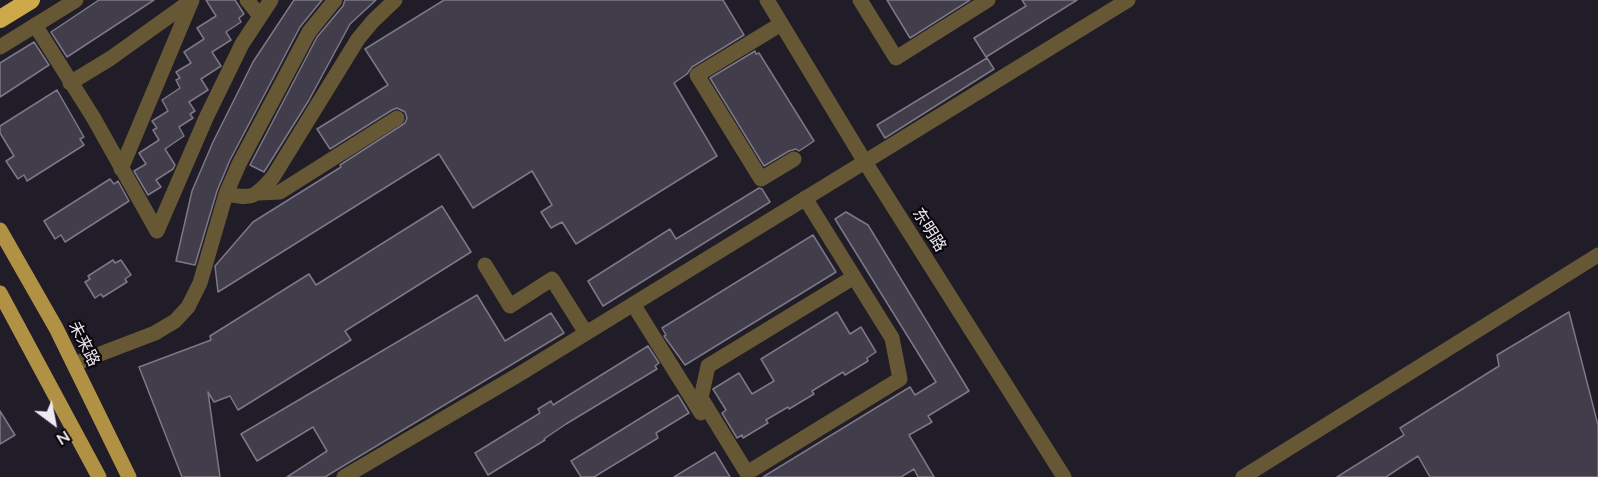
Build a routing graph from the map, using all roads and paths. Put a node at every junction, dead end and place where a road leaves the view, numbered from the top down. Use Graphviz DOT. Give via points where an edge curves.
graph roads {
  1 [pos="31,0"];
  2 [pos="76,0"];
  3 [pos="247,0"];
  4 [pos="271,0"];
  5 [pos="335,0"];
  6 [pos="395,0"];
  7 [pos="767,0"];
  8 [pos="860,0"];
  9 [pos="988,0"];
  10 [pos="1128,0"];
  11 [pos="260,16"];
  12 [pos="0,19"];
  13 [pos="782,24"];
  14 [pos="35,25"];
  15 [pos="0,47"];
  16 [pos="70,82"];
  17 [pos="397,118"];
  18 [pos="794,159"];
  19 [pos="865,162"];
  20 [pos="121,169"];
  21 [pos="259,193"];
  22 [pos="225,194"];
  23 [pos="805,198"];
  24 [pos="0,230"];
  25 [pos="1598,255"];
  26 [pos="485,265"];
  27 [pos="854,277"];
  28 [pos="0,293"];
  29 [pos="633,304"];
  30 [pos="586,333"];
  31 [pos="74,364"];
  32 [pos="739,474"];
  33 [pos="99,477"];
  34 [pos="129,477"];
  35 [pos="344,477"];
  36 [pos="1064,477"];
  37 [pos="1243,477"];
  1 -- 12 [label="highway"];
  2 -- 14 [label="street"];
  3 -- 11 [label="street"];
  4 -- 11 [label="street"];
  5 -- 22 [label="street" via="309,32"];
  6 -- 21 [label="street" via="358,39 273,177"];
  7 -- 13 [label="street, 东明路"];
  8 -- 9 [label="street" via="896,58"];
  10 -- 19 [label="street"];
  11 -- 20 [label="street" via="206,118 157,231"];
  13 -- 18 [label="street" via="697,75 761,179"];
  13 -- 19 [label="street, 东明路"];
  14 -- 15 [label="street"];
  14 -- 16 [label="street"];
  16 -- 20 [label="street"];
  16 -- 20 [label="street" via="192,0"];
  17 -- 21 [label="street" via="280,192"];
  19 -- 23 [label="street"];
  19 -- 36 [label="street, 东明路"];
  21 -- 22 [label="street" via="248,198"];
  22 -- 31 [label="street" via="200,283 188,308 154,333"];
  23 -- 27 [label="street"];
  23 -- 29 [label="street"];
  24 -- 31 [label="main road, 未来路"];
  25 -- 37 [label="street"];
  26 -- 30 [label="street" via="510,306 552,279"];
  27 -- 27 [label="street" via="892,338 900,379 747,473 701,398 708,366"];
  28 -- 33 [label="main road"];
  29 -- 30 [label="street"];
  29 -- 32 [label="street"];
  30 -- 35 [label="street"];
  31 -- 34 [label="main road, 未来路"];
}
